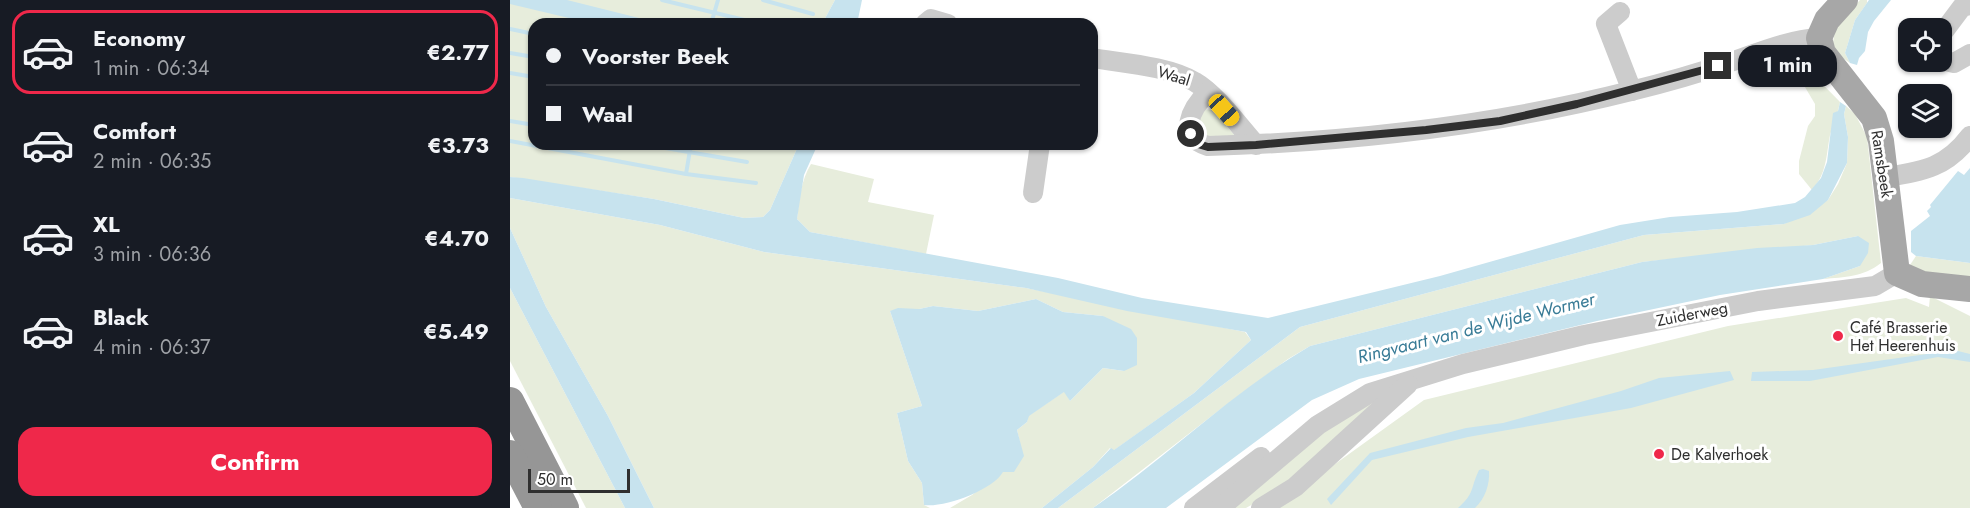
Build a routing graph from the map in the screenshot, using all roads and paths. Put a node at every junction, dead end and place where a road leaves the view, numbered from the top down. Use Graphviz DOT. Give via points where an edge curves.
graph roads {
  1 [pos="1845,0"];
  2 [pos="1970,5"];
  3 [pos="1620,12"];
  4 [pos="1952,20"];
  5 [pos="1819,38"];
  6 [pos="1970,54"];
  7 [pos="1098,59"];
  8 [pos="1952,63"];
  9 [pos="1632,91"];
  10 [pos="1208,92"];
  11 [pos="1970,136"];
  12 [pos="1256,145"];
  13 [pos="1039,150"];
  14 [pos="1886,177"];
  15 [pos="1033,193"];
  16 [pos="1897,273"];
  17 [pos="1970,289"];
  18 [pos="1414,379"];
  19 [pos="510,401"];
  20 [pos="1318,425"];
  21 [pos="510,454"];
  22 [pos="537,508"];
  23 [pos="565,508"];
  24 [pos="1194,508"];
  25 [pos="1220,508"];
  26 [pos="1261,508"];
  1 -- 5 [label="main road" via="1827,20"];
  2 -- 4 [label="street" via="1962,7"];
  3 -- 9 [label="street" via="1606,24"];
  5 -- 9 [label="street" via="1799,39"];
  5 -- 14 [label="main road, Ramsbeek" via="1823,53 1874,118"];
  6 -- 8 [label="street"];
  7 -- 10 [label="street, Waal" via="1176,74"];
  9 -- 12 [label="street" via="1500,121"];
  10 -- 12 [label="street, Waal"];
  10 -- 12 [label="street" via="1188,120 1198,144"];
  11 -- 14 [label="street" via="1948,160 1923,171"];
  13 -- 15 [label="street"];
  14 -- 16 [label="main road, Ramsbeek"];
  16 -- 17 [label="main road" via="1922,284"];
  16 -- 18 [label="street, Zuiderweg" via="1875,286 1758,302 1596,333"];
  18 -- 20 [label="street, Zuiderweg" via="1370,393"];
  18 -- 26 [label="street, Zuiderweg" via="1295,487"];
  19 -- 23 [label="highway"];
  20 -- 24 [label="street, Zuiderweg" via="1286,438"];
  20 -- 25 [label="street, Zuiderweg"];
  21 -- 22 [label="highway"];
}
